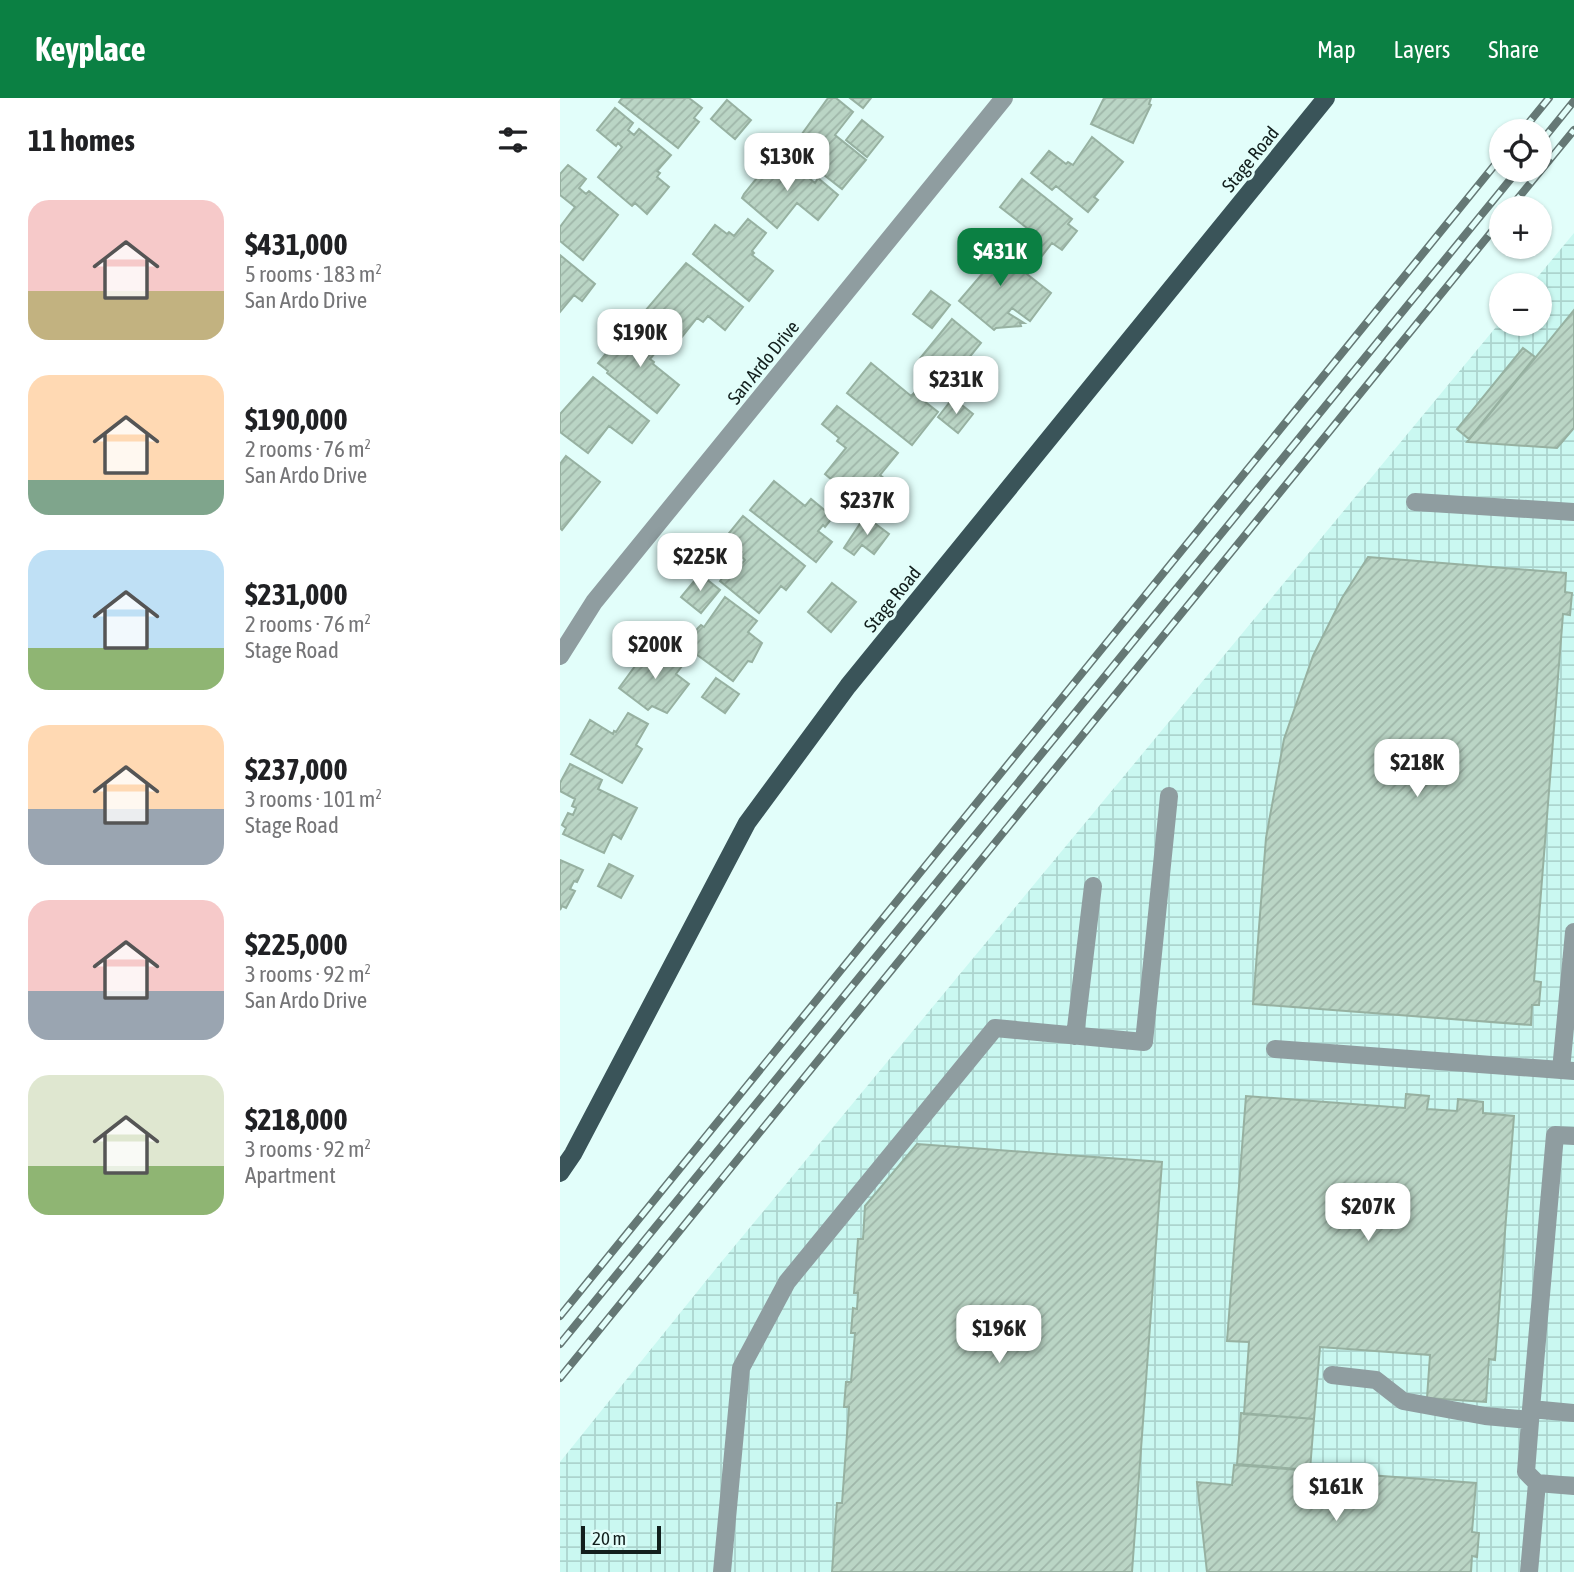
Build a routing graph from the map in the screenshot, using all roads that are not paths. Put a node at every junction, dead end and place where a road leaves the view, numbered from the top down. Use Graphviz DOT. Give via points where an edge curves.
graph roads {
  1 [pos="1004,98"];
  2 [pos="1326,98"];
  3 [pos="1415,502"];
  4 [pos="1574,512"];
  5 [pos="560,656"];
  6 [pos="1169,796"];
  7 [pos="1093,886"];
  8 [pos="1574,932"];
  9 [pos="1074,1036"];
  10 [pos="1275,1049"];
  11 [pos="1568,1071"];
  12 [pos="1574,1136"];
  13 [pos="567,1150"];
  14 [pos="560,1173"];
  15 [pos="1332,1375"];
  16 [pos="1574,1413"];
  17 [pos="1531,1415"];
  18 [pos="1536,1483"];
  19 [pos="1574,1486"];
  20 [pos="722,1572"];
  21 [pos="1530,1572"];
  1 -- 5 [label="street, San Ardo Drive" via="603,591"];
  2 -- 13 [label="main road, Stage Road" via="848,686 747,823"];
  3 -- 4 [label="street"];
  6 -- 9 [label="street" via="1144,1042"];
  7 -- 9 [label="street"];
  8 -- 11 [label="street"];
  9 -- 20 [label="street" via="995,1028 787,1282 741,1368"];
  10 -- 11 [label="street"];
  12 -- 17 [label="street" via="1555,1135"];
  13 -- 14 [label="main road, Stage Road"];
  15 -- 17 [label="street" via="1376,1380 1403,1401 1485,1416"];
  16 -- 17 [label="street"];
  17 -- 18 [label="street" via="1526,1472"];
  18 -- 19 [label="street"];
  18 -- 21 [label="street"];
}
